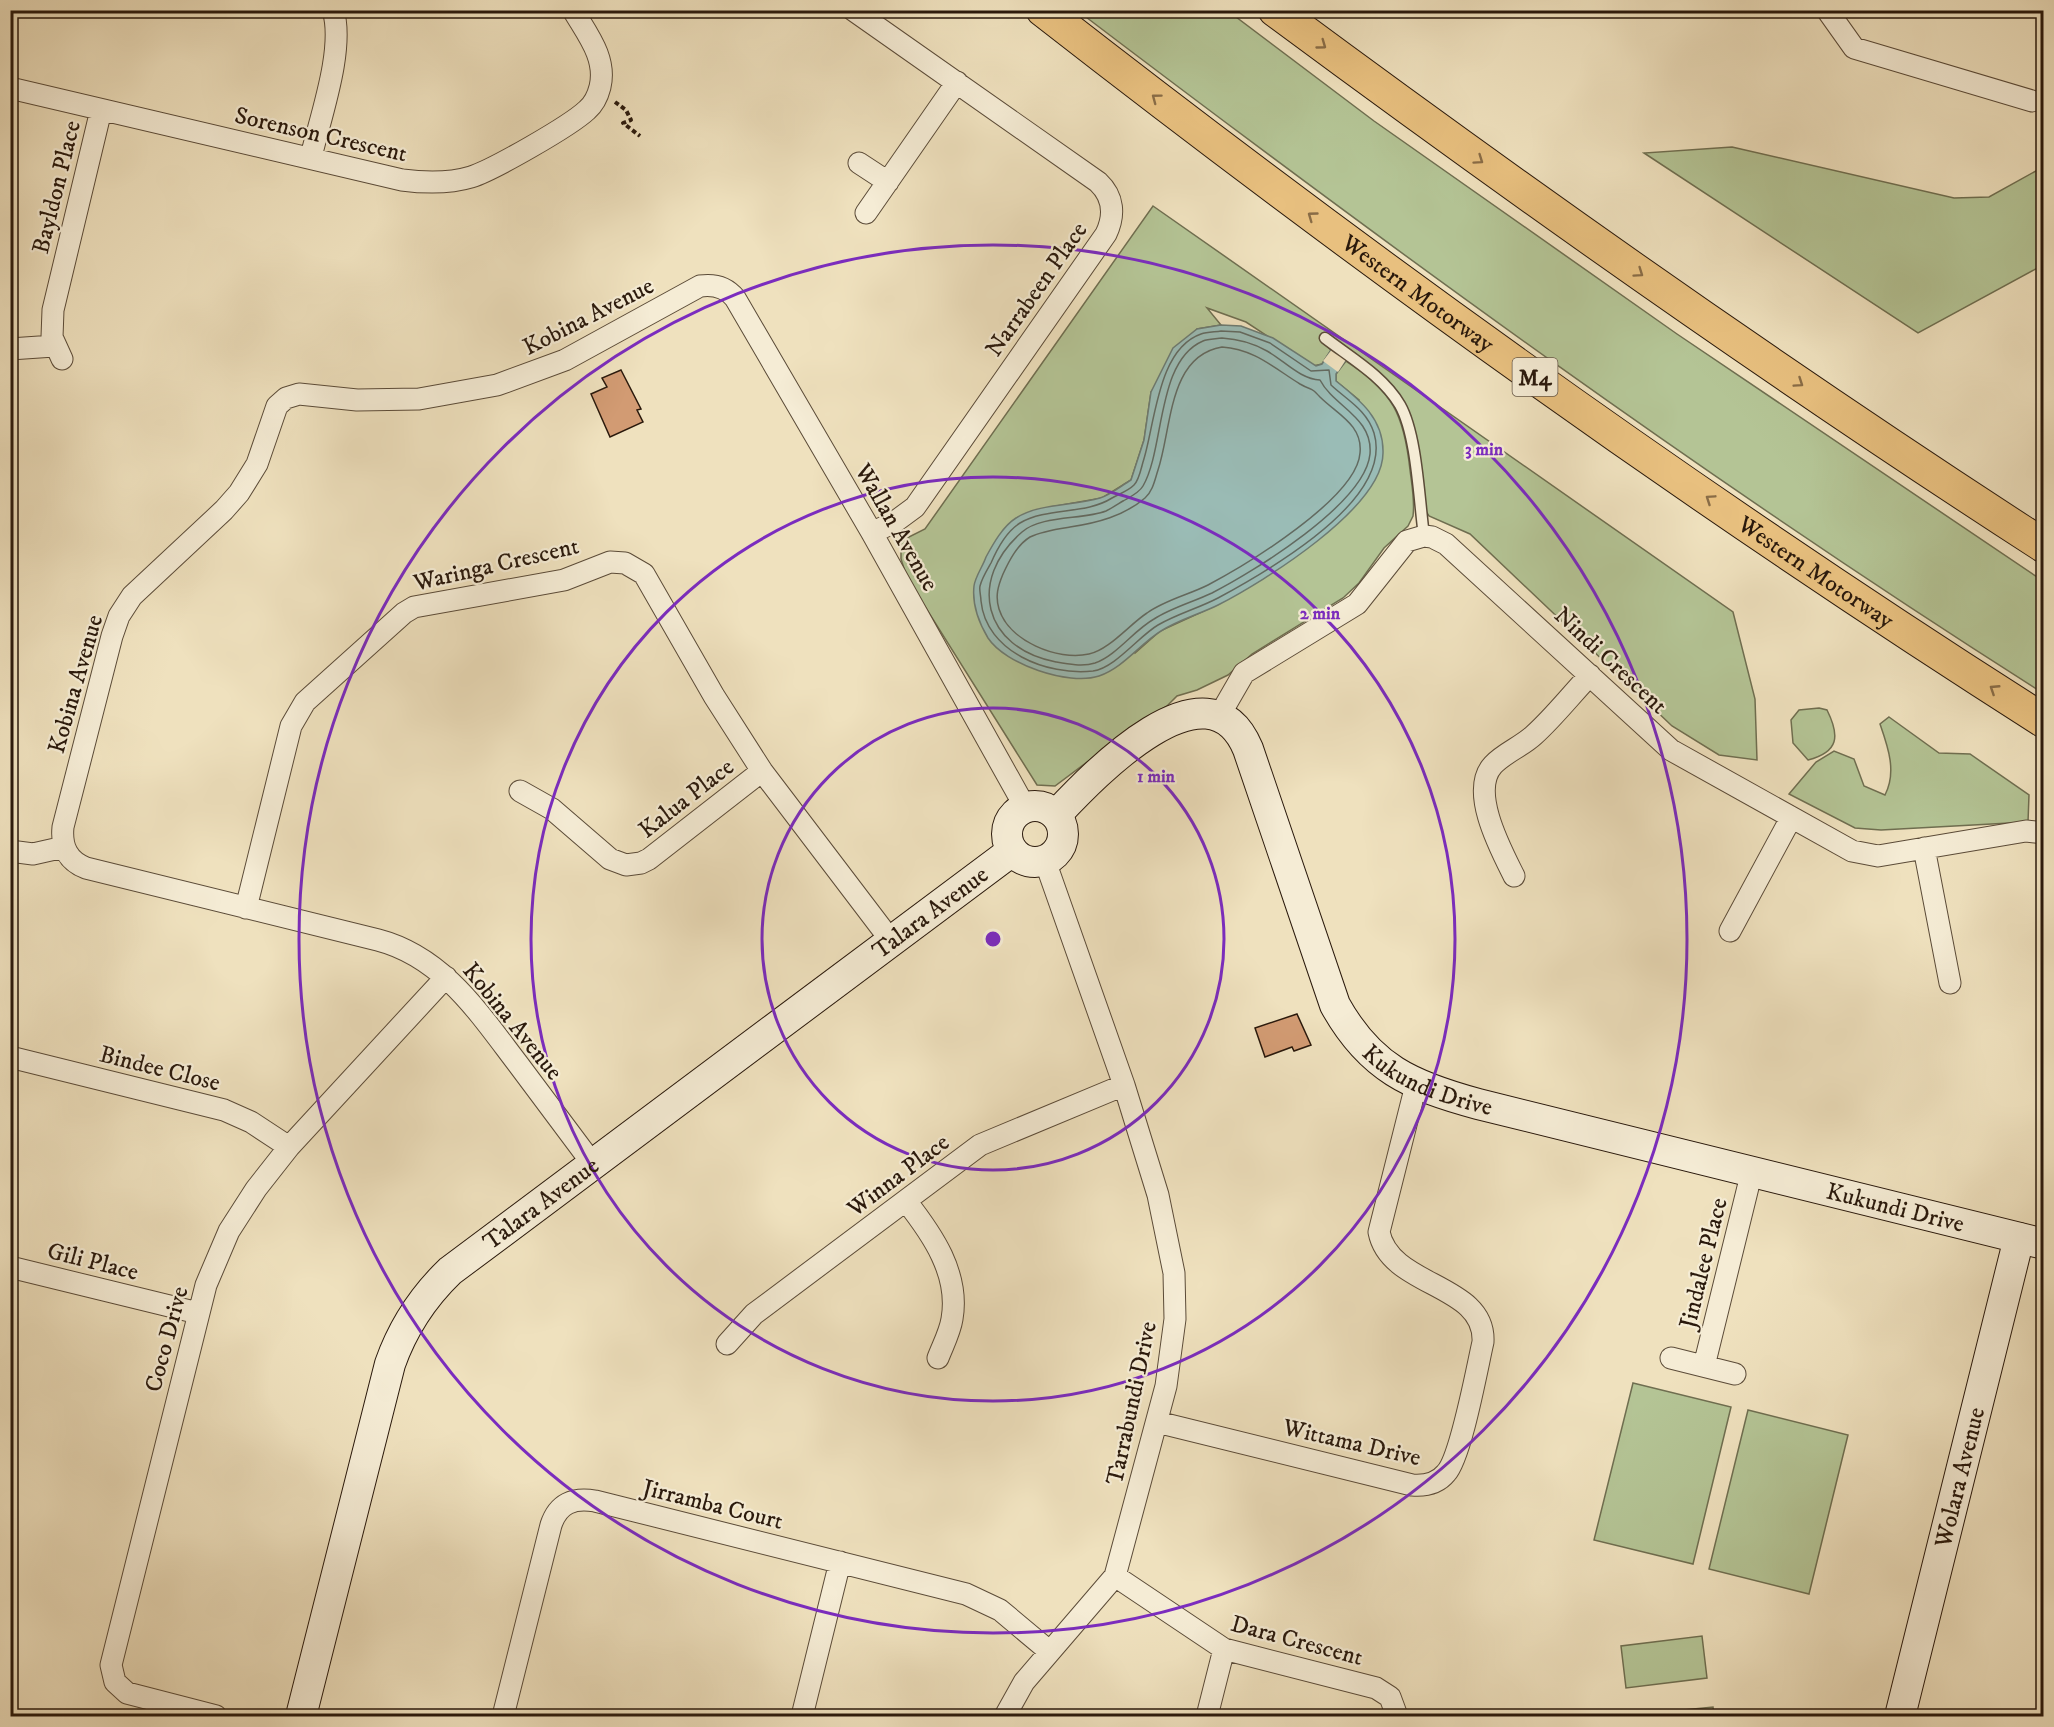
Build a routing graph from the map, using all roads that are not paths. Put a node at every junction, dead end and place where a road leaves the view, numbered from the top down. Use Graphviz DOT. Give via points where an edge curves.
graph roads {
  1 [pos="333,10"];
  2 [pos="573,10"];
  3 [pos="853,10"];
  4 [pos="1043,10"];
  5 [pos="1275,10"];
  6 [pos="1827,10"];
  7 [pos="957,82"];
  8 [pos="10,88"];
  9 [pos="2032,101"];
  10 [pos="101,110"];
  11 [pos="311,158"];
  12 [pos="859,163"];
  13 [pos="888,182"];
  14 [pos="866,213"];
  15 [pos="711,285"];
  16 [pos="1325,338"];
  17 [pos="10,349"];
  18 [pos="872,532"];
  19 [pos="1424,536"];
  20 [pos="2043,546"];
  21 [pos="1590,675"];
  22 [pos="1218,718"];
  23 [pos="2043,721"];
  24 [pos="762,771"];
  25 [pos="520,791"];
  26 [pos="1025,807"];
  27 [pos="1056,815"];
  28 [pos="1791,818"];
  29 [pos="2043,833"];
  30 [pos="64,847"];
  31 [pos="1924,848"];
  32 [pos="10,851"];
  33 [pos="1012,851"];
  34 [pos="1046,861"];
  35 [pos="1514,876"];
  36 [pos="246,908"];
  37 [pos="1730,931"];
  38 [pos="892,942"];
  39 [pos="446,977"];
  40 [pos="1950,982"];
  41 [pos="10,1057"];
  42 [pos="1124,1085"];
  43 [pos="1416,1085"];
  44 [pos="289,1147"];
  45 [pos="592,1163"];
  46 [pos="1752,1171"];
  47 [pos="906,1201"];
  48 [pos="2031,1241"];
  49 [pos="10,1267"];
  50 [pos="198,1313"];
  51 [pos="727,1344"];
  52 [pos="938,1358"];
  53 [pos="1671,1358"];
  54 [pos="1704,1366"];
  55 [pos="1735,1374"];
  56 [pos="1157,1422"];
  57 [pos="840,1562"];
  58 [pos="1115,1576"];
  59 [pos="1224,1649"];
  60 [pos="1049,1651"];
  61 [pos="216,1716"];
  62 [pos="301,1716"];
  63 [pos="503,1716"];
  64 [pos="802,1716"];
  65 [pos="1005,1716"];
  66 [pos="1207,1716"];
  67 [pos="1397,1716"];
  68 [pos="1900,1716"];
  1 -- 11 [label="street" via="336,50"];
  2 -- 11 [label="street, Sorenson Crescent" via="600,59 602,78 598,94 581,116 485,171 455,181 430,183"];
  3 -- 7 [label="street, Narrabeen Place"];
  23 -- 4 [label="highway, Western Motorway / M4, one-way" via="1653,461 1446,315"];
  5 -- 20 [label="highway, one-way" via="1588,237 1911,460"];
  6 -- 9 [label="street" via="1854,48"];
  7 -- 13 [label="street"];
  7 -- 18 [label="street, Narrabeen Place" via="1098,182 1111,200 1111,221 1106,234 915,507"];
  8 -- 10 [label="street, Sorenson Crescent"];
  10 -- 11 [label="street, Sorenson Crescent"];
  10 -- 17 [label="street, Bayldon Place" via="52,310 50,327 58,352"];
  12 -- 13 [label="street"];
  13 -- 14 [label="street"];
  15 -- 18 [label="street, Wallan Avenue" via="735,298"];
  15 -- 30 [label="street, Kobina Avenue" via="694,289 566,360 497,385 419,399 357,400 299,394 281,402 257,464 239,493 138,589 119,616 63,827"];
  16 -- 19 [label="lane" via="1372,373 1400,406 1408,428"];
  18 -- 26 [label="street, Wallan Avenue"];
  19 -- 21 [label="street, Nindi Crescent" via="1446,544"];
  19 -- 22 [label="street" via="1400,548 1357,604 1250,668"];
  21 -- 28 [label="street, Nindi Crescent" via="1671,750"];
  21 -- 35 [label="street" via="1535,734 1493,764 1484,780 1484,799 1498,844"];
  22 -- 27 [label="street" via="1186,715 1162,724 1108,763"];
  22 -- 43 [label="street, Kukundi Drive" via="1239,733 1248,749 1335,1005 1352,1033 1374,1055"];
  24 -- 25 [label="street, Kalua Place" via="649,859 633,865 610,859 552,809"];
  24 -- 36 [label="street, Waringa Crescent" via="644,574 632,565 610,562 564,580 420,604 404,613 297,711"];
  24 -- 38 [label="street, Waringa Crescent"];
  26 -- 27 [label="street" via="1042,806"];
  26 -- 33 [label="street" via="1007,826"];
  27 -- 34 [label="street" via="1064,832 1063,841"];
  28 -- 31 [label="street, Nindi Crescent" via="1861,854 1878,856"];
  28 -- 37 [label="street"];
  29 -- 31 [label="street, Nindi Crescent" via="2026,831"];
  30 -- 32 [label="street" via="33,854"];
  30 -- 36 [label="street, Kobina Avenue" via="74,862 87,868"];
  31 -- 40 [label="street"];
  33 -- 34 [label="street" via="1027,862"];
  33 -- 38 [label="street, Talara Avenue"];
  34 -- 42 [label="street, Tarrabundi Drive"];
  36 -- 39 [label="street, Kobina Avenue" via="394,944 425,960"];
  38 -- 45 [label="street, Talara Avenue"];
  39 -- 44 [label="street, Coco Drive"];
  39 -- 45 [label="street, Kobina Avenue" via="476,1008"];
  41 -- 44 [label="street, Bindee Close" via="224,1110"];
  42 -- 47 [label="street, Winna Place" via="986,1142"];
  42 -- 56 [label="street, Tarrabundi Drive" via="1158,1195 1174,1273 1174,1336"];
  43 -- 46 [label="street, Kukundi Drive" via="1478,1104"];
  43 -- 56 [label="street, Wittama Drive" via="1379,1232 1390,1257 1468,1306 1482,1326 1483,1342 1455,1456 1446,1473 1432,1483 1412,1485"];
  44 -- 50 [label="street, Coco Drive" via="234,1223"];
  45 -- 62 [label="street, Talara Avenue" via="450,1271 409,1320 390,1364"];
  46 -- 48 [label="street, Kukundi Drive"];
  46 -- 54 [label="street, Jindalee Place"];
  47 -- 51 [label="street, Winna Place" via="754,1314"];
  47 -- 52 [label="street" via="936,1242 948,1271 953,1296 951,1325"];
  48 -- 68 [label="street, Wolara Avenue"];
  49 -- 50 [label="street, Gili Place"];
  50 -- 61 [label="street, Coco Drive" via="111,1665 115,1682 127,1693"];
  53 -- 54 [label="street, Jindalee Place"];
  54 -- 55 [label="street, Jindalee Place"];
  56 -- 58 [label="street, Tarrabundi Drive"];
  57 -- 60 [label="street, Jirramba Court" via="976,1598 1000,1610"];
  57 -- 63 [label="street, Jirramba Court" via="595,1501 567,1503 551,1525"];
  57 -- 64 [label="street"];
  58 -- 59 [label="street, Dara Crescent"];
  58 -- 60 [label="street, Tarrabundi Drive"];
  59 -- 66 [label="street"];
  59 -- 67 [label="street, Dara Crescent" via="1376,1688 1390,1697"];
  60 -- 65 [label="street, Tarrabundi Drive" via="1024,1682"];
}
